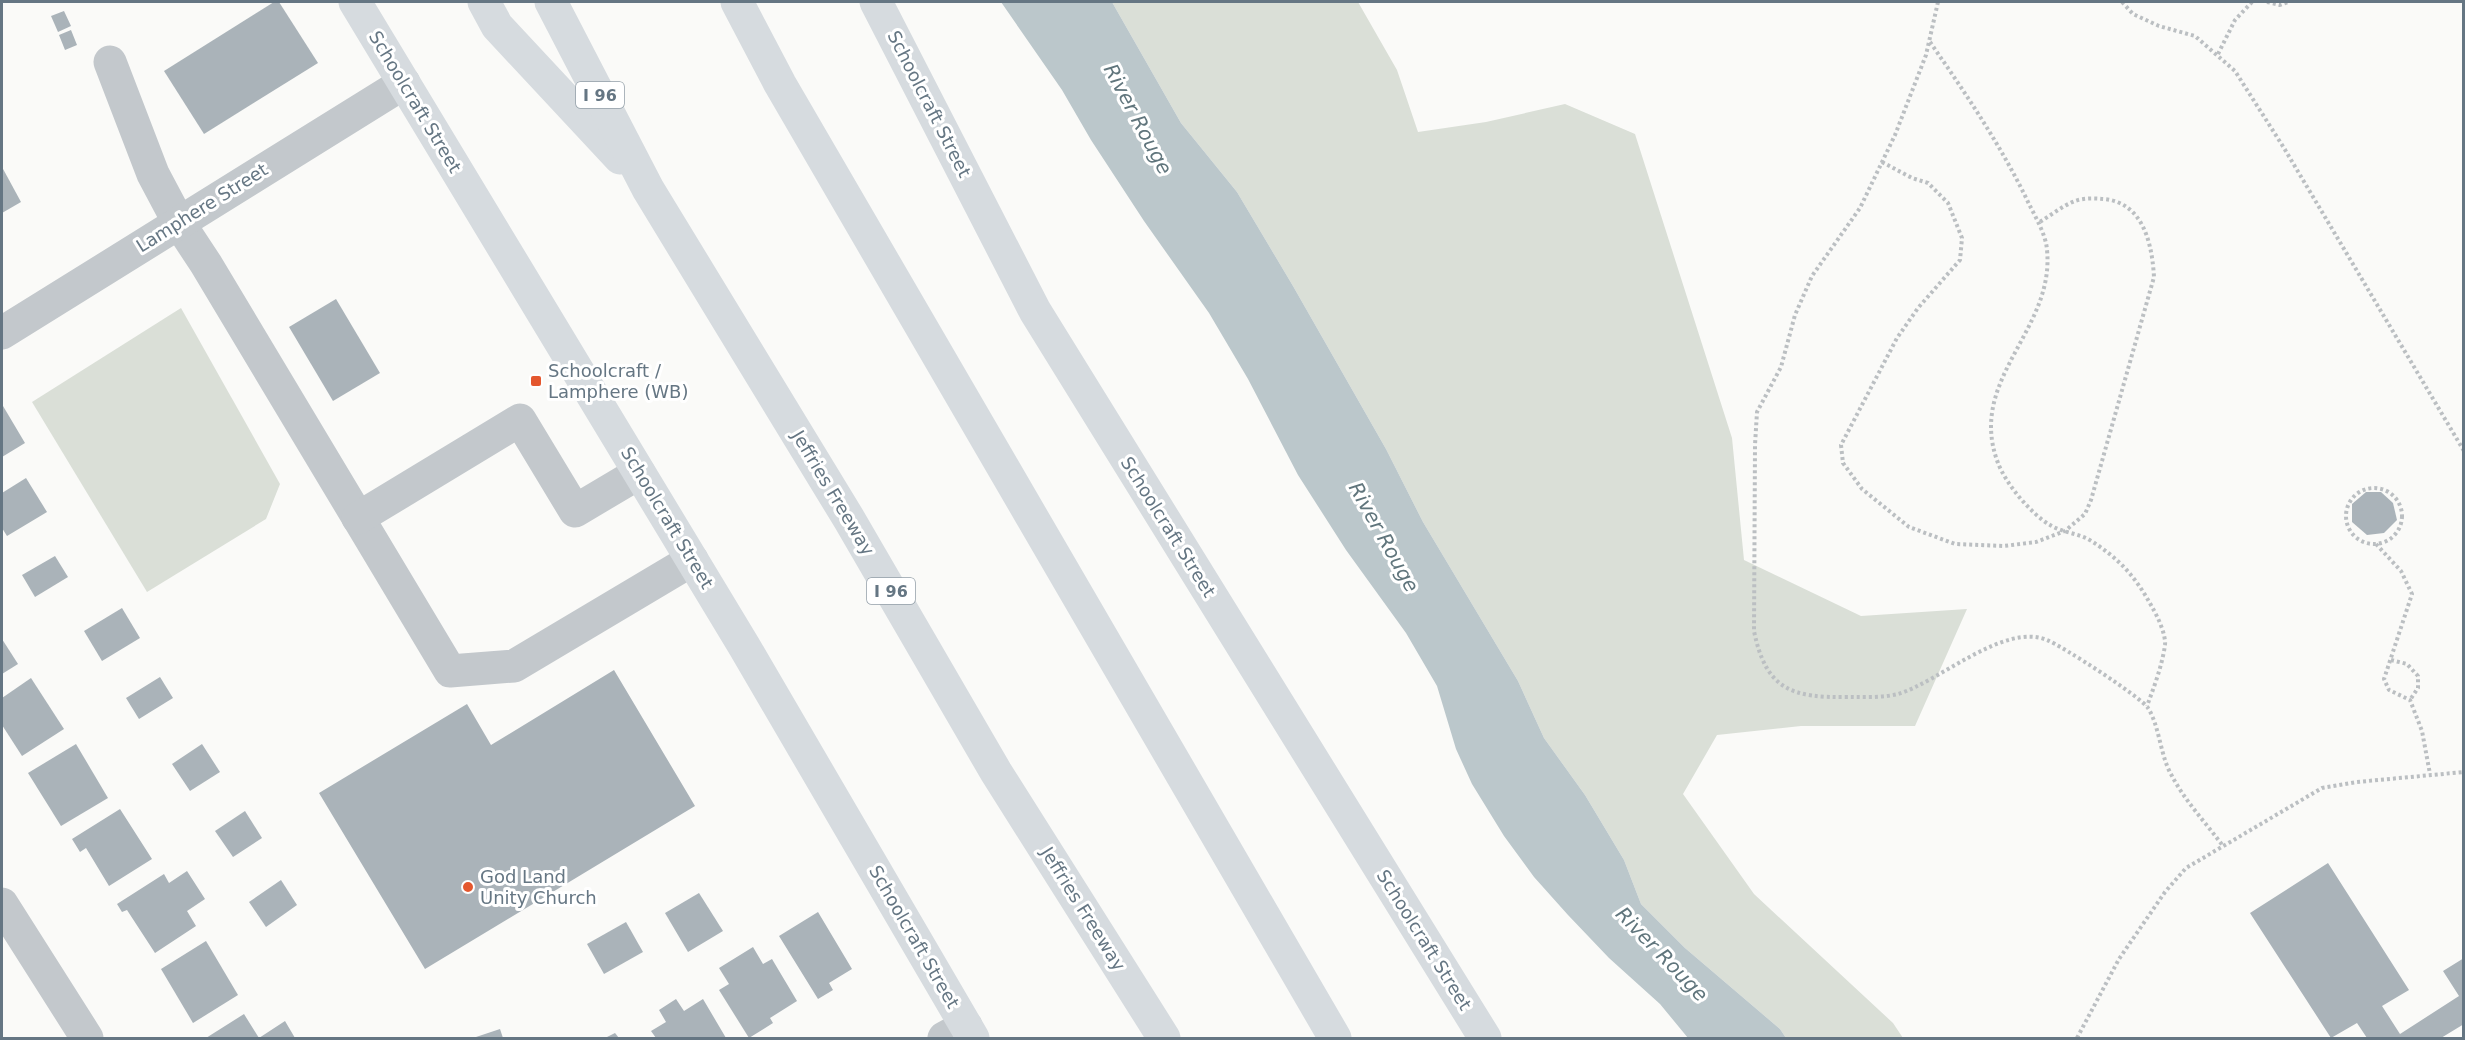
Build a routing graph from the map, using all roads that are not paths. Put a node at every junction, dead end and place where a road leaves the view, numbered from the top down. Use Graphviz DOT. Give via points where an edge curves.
graph roads {
  1 [pos="355,2"];
  2 [pos="484,2"];
  3 [pos="551,2"];
  4 [pos="737,2"];
  5 [pos="759,2"];
  6 [pos="876,2"];
  7 [pos="110,62"];
  8 [pos="404,83"];
  9 [pos="780,84"];
  10 [pos="648,189"];
  11 [pos="179,223"];
  12 [pos="2,333"];
  13 [pos="639,474"];
  14 [pos="358,518"];
  15 [pos="692,560"];
  16 [pos="2,904"];
  17 [pos="961,1034"];
  18 [pos="87,1038"];
  19 [pos="1164,1038"];
  20 [pos="1335,1038"];
  21 [pos="1485,1038"];
  1 -- 8 [label="main road, Schoolcraft Street"];
  2 -- 10 [label="main road" via="497,26"];
  3 -- 10 [label="main road, Jeffries Freeway / I 96"];
  4 -- 9 [label="main road"];
  5 -- 9 [label="main road"];
  6 -- 21 [label="main road, Schoolcraft Street" via="1035,311"];
  7 -- 11 [label="street" via="153,174"];
  8 -- 11 [label="street, Lamphere Street"];
  8 -- 13 [label="main road, Schoolcraft Street"];
  9 -- 20 [label="main road"];
  10 -- 19 [label="main road, Jeffries Freeway / I 96" via="849,519 996,772"];
  11 -- 12 [label="street, Lamphere Street"];
  11 -- 14 [label="street"];
  13 -- 14 [label="street" via="575,511 520,420"];
  13 -- 15 [label="main road, Schoolcraft Street"];
  14 -- 15 [label="street" via="450,671 514,666"];
  15 -- 17 [label="main road, Schoolcraft Street"];
  16 -- 18 [label="street"];
}
